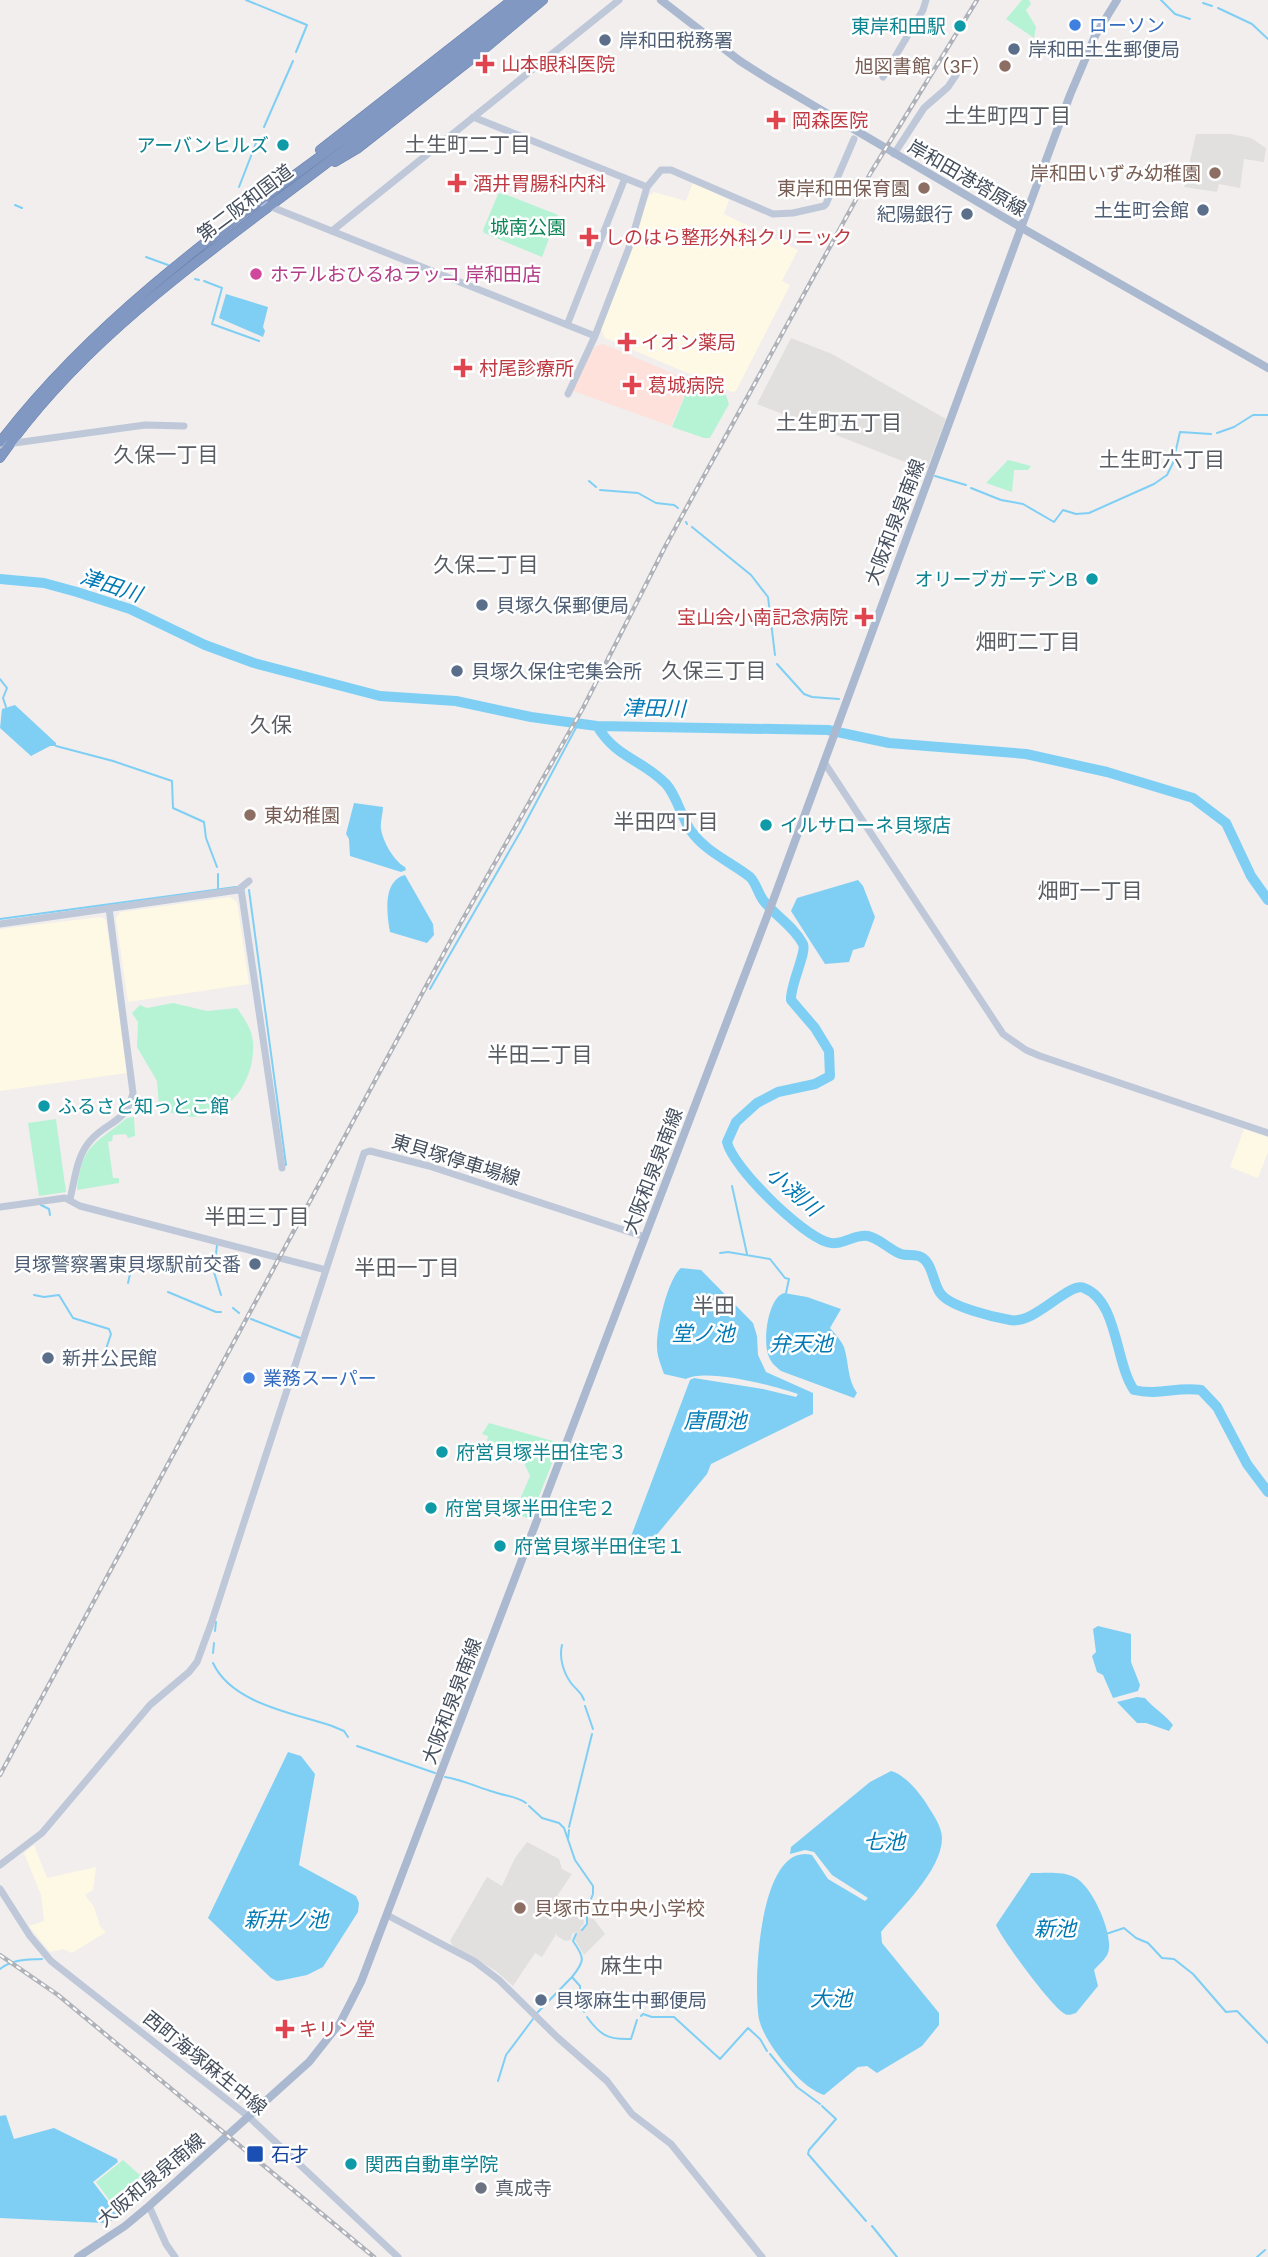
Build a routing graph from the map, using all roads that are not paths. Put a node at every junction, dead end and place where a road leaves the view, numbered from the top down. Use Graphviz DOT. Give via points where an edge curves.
graph roads {
  1 [pos="512,0"];
  2 [pos="522,0"];
  3 [pos="533,0"];
  4 [pos="543,0"];
  5 [pos="619,0"];
  6 [pos="661,0"];
  7 [pos="926,0"];
  8 [pos="1117,0"];
  9 [pos="956,75"];
  10 [pos="883,76"];
  11 [pos="474,117"];
  12 [pos="350,139"];
  13 [pos="854,139"];
  14 [pos="894,154"];
  15 [pos="314,172"];
  16 [pos="297,174"];
  17 [pos="625,178"];
  18 [pos="647,187"];
  19 [pos="259,202"];
  20 [pos="270,206"];
  21 [pos="1020,227"];
  22 [pos="332,231"];
  23 [pos="567,325"];
  24 [pos="595,336"];
  25 [pos="1268,368"];
  26 [pos="568,394"];
  27 [pos="184,426"];
  28 [pos="3,444"];
  29 [pos="0,458"];
  30 [pos="824,762"];
  31 [pos="249,881"];
  32 [pos="241,889"];
  33 [pos="109,908"];
  34 [pos="0,924"];
  35 [pos="1268,1133"];
  36 [pos="282,1168"];
  37 [pos="70,1199"];
  38 [pos="0,1207"];
  39 [pos="645,1237"];
  40 [pos="326,1270"];
  41 [pos="0,1865"];
  42 [pos="0,1889"];
  43 [pos="387,1915"];
  44 [pos="249,2117"];
  45 [pos="149,2206"];
  46 [pos="78,2257"];
  47 [pos="175,2257"];
  48 [pos="398,2257"];
  49 [pos="762,2257"];
  1 -- 16 [label="highway" via="311,157"];
  2 -- 12 [label="highway, 第二阪和国道"];
  3 -- 12 [label="highway, 第二阪和国道" via="464,57"];
  4 -- 15 [label="highway" via="357,149"];
  5 -- 11 [label="street"];
  6 -- 14 [label="main road, 岸和田港塔原線" via="740,61"];
  7 -- 10 [label="street"];
  8 -- 21 [label="main road, 大阪和泉泉南線" via="1084,60"];
  9 -- 14 [label="street" via="924,108"];
  11 -- 17 [label="street"];
  11 -- 22 [label="street"];
  12 -- 15 [label="highway, 第二阪和国道"];
  12 -- 16 [label="highway, 第二阪和国道"];
  13 -- 18 [label="street" via="824,206 773,214 665,169"];
  14 -- 21 [label="main road, 岸和田港塔原線"];
  15 -- 20 [label="highway, 第二阪和国道"];
  16 -- 19 [label="highway, 第二阪和国道"];
  17 -- 18 [label="street"];
  17 -- 23 [label="street"];
  18 -- 24 [label="street"];
  19 -- 20 [label="street"];
  19 -- 28 [label="highway, 第二阪和国道" via="94,336 44,388"];
  20 -- 22 [label="street"];
  20 -- 28 [label="highway, 第二阪和国道" via="166,284 110,333"];
  21 -- 25 [label="main road, 岸和田港塔原線"];
  21 -- 30 [label="main road, 大阪和泉泉南線"];
  22 -- 23 [label="street"];
  23 -- 24 [label="street"];
  24 -- 26 [label="street"];
  27 -- 28 [label="street" via="145,425"];
  28 -- 29 [label="highway, 第二阪和国道"];
  30 -- 35 [label="street" via="996,1025 1012,1041 1085,1073"];
  30 -- 39 [label="main road, 大阪和泉泉南線"];
  31 -- 32 [label="street"];
  32 -- 33 [label="street"];
  32 -- 36 [label="street"];
  33 -- 34 [label="street"];
  33 -- 37 [label="street" via="133,1093 126,1113 84,1149"];
  37 -- 38 [label="street"];
  37 -- 40 [label="street" via="80,1206"];
  39 -- 40 [label="street, 東貝塚停車場線" via="429,1166 368,1151"];
  39 -- 43 [label="main road, 大阪和泉泉南線"];
  40 -- 41 [label="street" via="197,1662 150,1705 42,1833"];
  42 -- 44 [label="street, 西町海塚麻生中線" via="51,1961"];
  43 -- 44 [label="main road, 大阪和泉泉南線" via="361,1982 337,2027 309,2062"];
  43 -- 49 [label="street" via="474,1961 499,1980 607,2081 632,2114 671,2144"];
  44 -- 45 [label="main road, 大阪和泉泉南線"];
  44 -- 48 [label="street, 西町海塚麻生中線"];
  45 -- 46 [label="main road, 大阪和泉泉南線"];
  45 -- 47 [label="street"];
}
